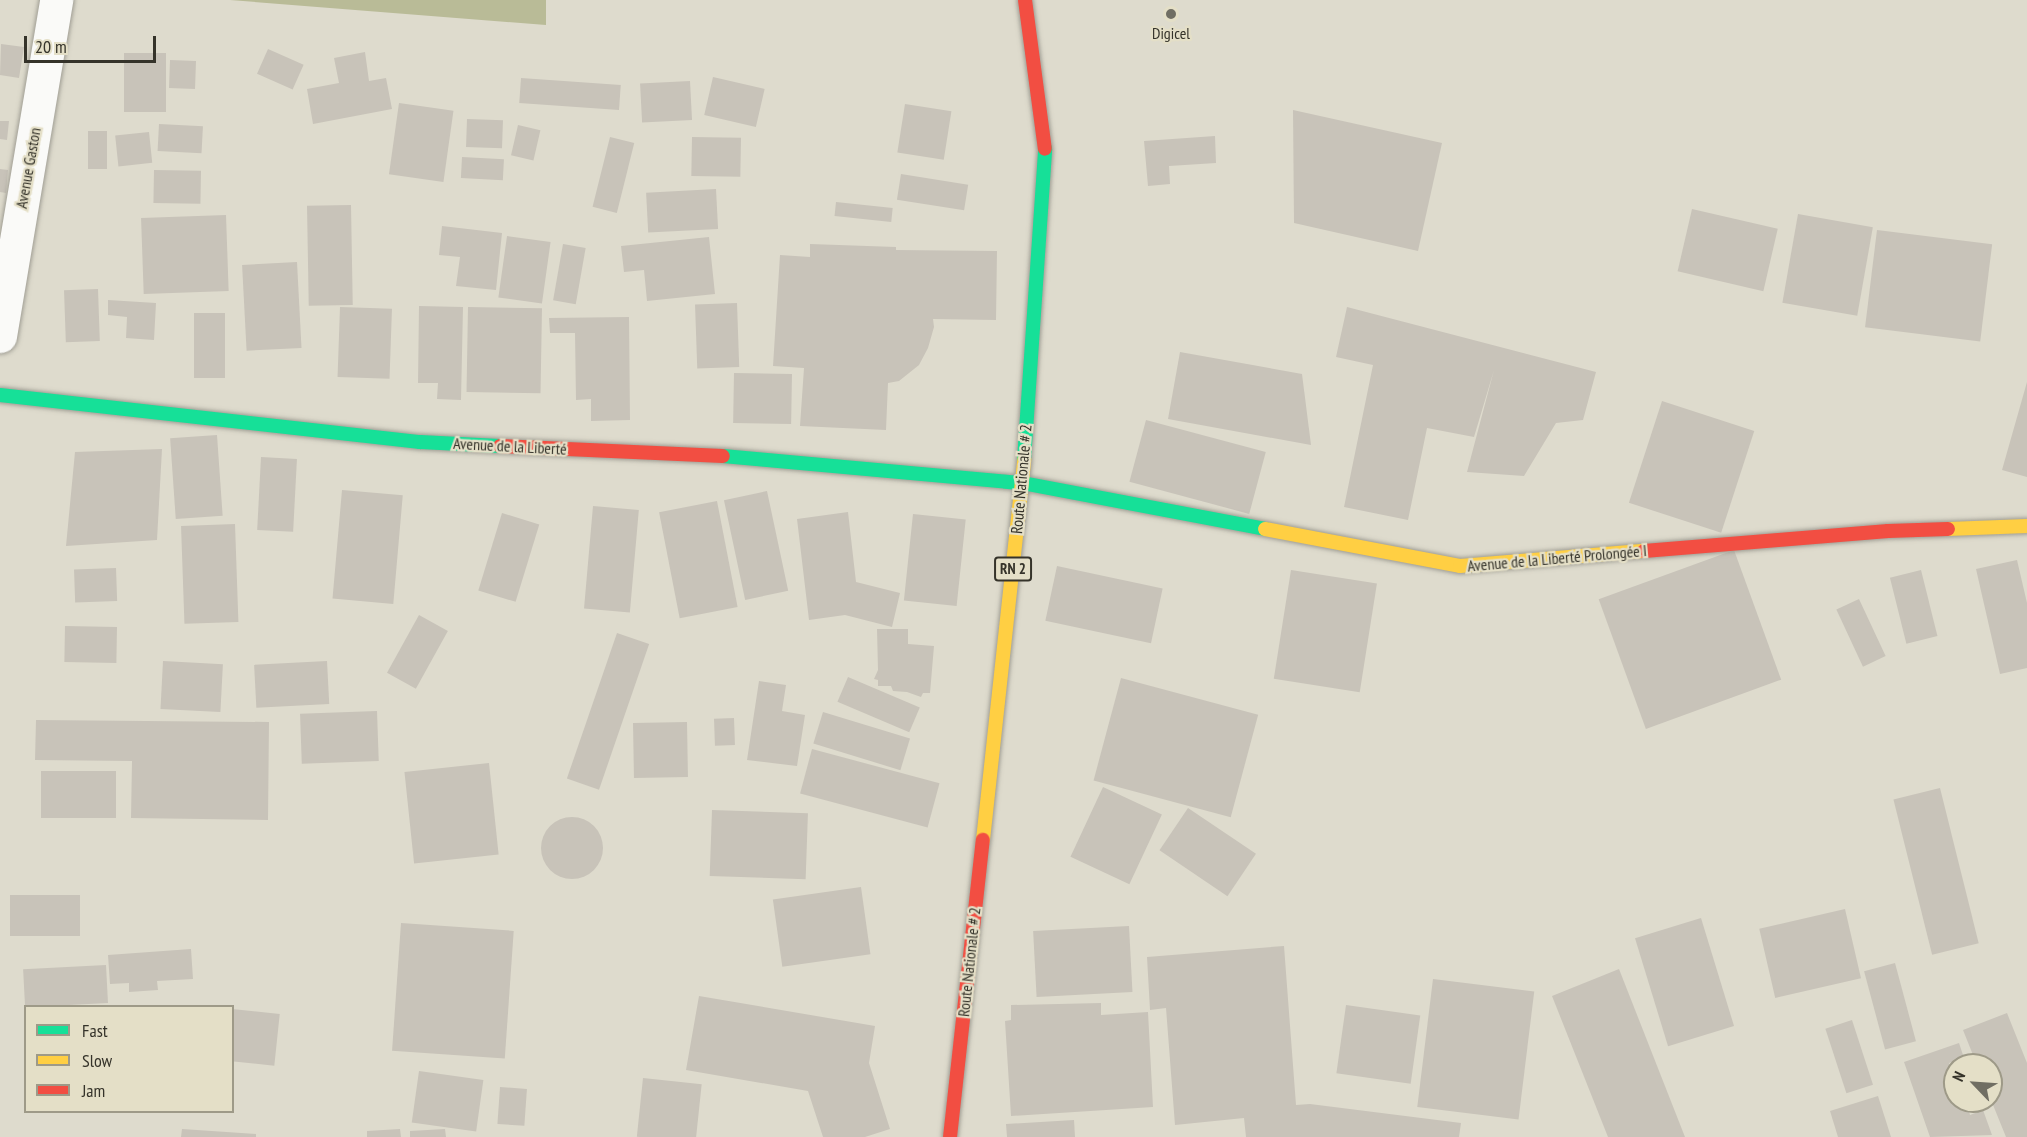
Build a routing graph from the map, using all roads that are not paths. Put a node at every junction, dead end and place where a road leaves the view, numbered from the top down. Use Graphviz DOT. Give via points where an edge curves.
graph roads {
  1 [pos="56,0"];
  2 [pos="1025,0"];
  3 [pos="0,336"];
  4 [pos="0,395"];
  5 [pos="1022,483"];
  6 [pos="2027,526"];
  7 [pos="950,1137"];
  1 -- 3 [label="street, Avenue Gaston"];
  2 -- 5 [label="street, Route Nationale # 2 / RN 2" via="1045,143"];
  4 -- 5 [label="street, Avenue de la Liberté" via="420,442 732,456"];
  5 -- 6 [label="street, Avenue de la Liberté Prolongée I" via="1460,566 1888,531"];
  5 -- 7 [label="street, Route Nationale # 2 / RN 2"];
}
